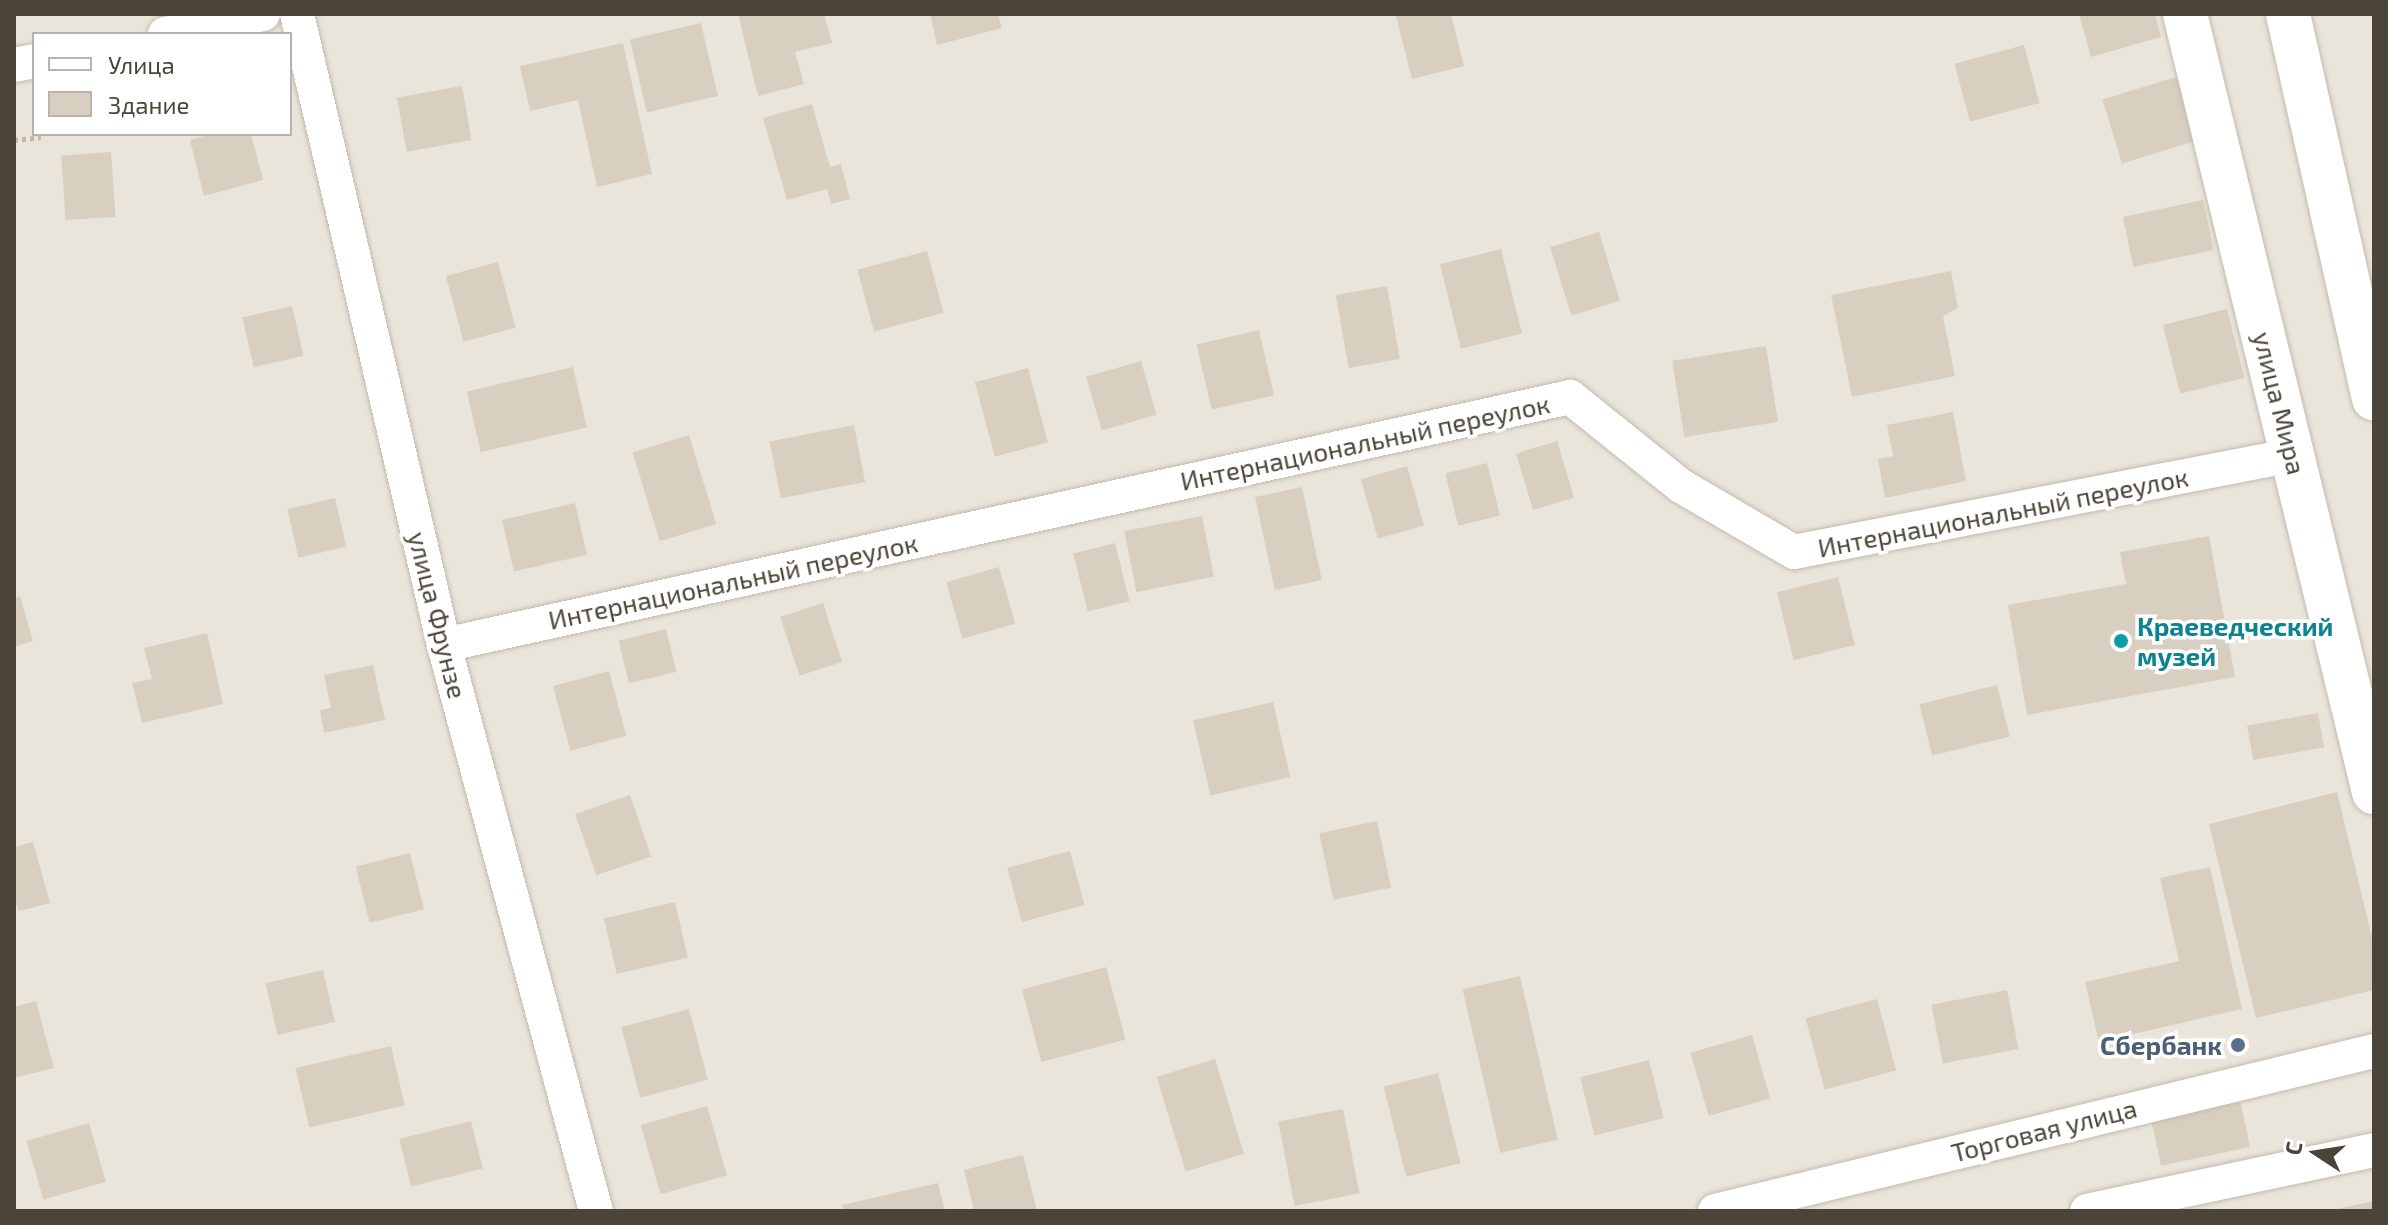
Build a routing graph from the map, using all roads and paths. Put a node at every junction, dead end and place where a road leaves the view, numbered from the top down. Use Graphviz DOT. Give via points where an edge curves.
graph roads {
  1 [pos="263,14"];
  2 [pos="297,14"];
  3 [pos="2185,14"];
  4 [pos="2288,14"];
  5 [pos="175,32"];
  6 [pos="41,137"];
  7 [pos="14,140"];
  8 [pos="2374,398"];
  9 [pos="2293,455"];
  10 [pos="444,645"];
  11 [pos="2374,792"];
  12 [pos="2374,1051"];
  13 [pos="2374,1150"];
  14 [pos="596,1211"];
  15 [pos="1715,1211"];
  16 [pos="2087,1211"];
  1 -- 5 [label="street"];
  2 -- 10 [label="street, улица Фрунзе"];
  3 -- 9 [label="street, улица Мира"];
  4 -- 8 [label="street"];
  6 -- 7 [label="path"];
  9 -- 10 [label="street, Интернациональный переулок" via="1794,552 1681,486 1570,397"];
  9 -- 11 [label="street, улица Мира"];
  10 -- 14 [label="street, улица Фрунзе"];
  12 -- 15 [label="street, Торговая улица"];
  13 -- 16 [label="street"];
}
